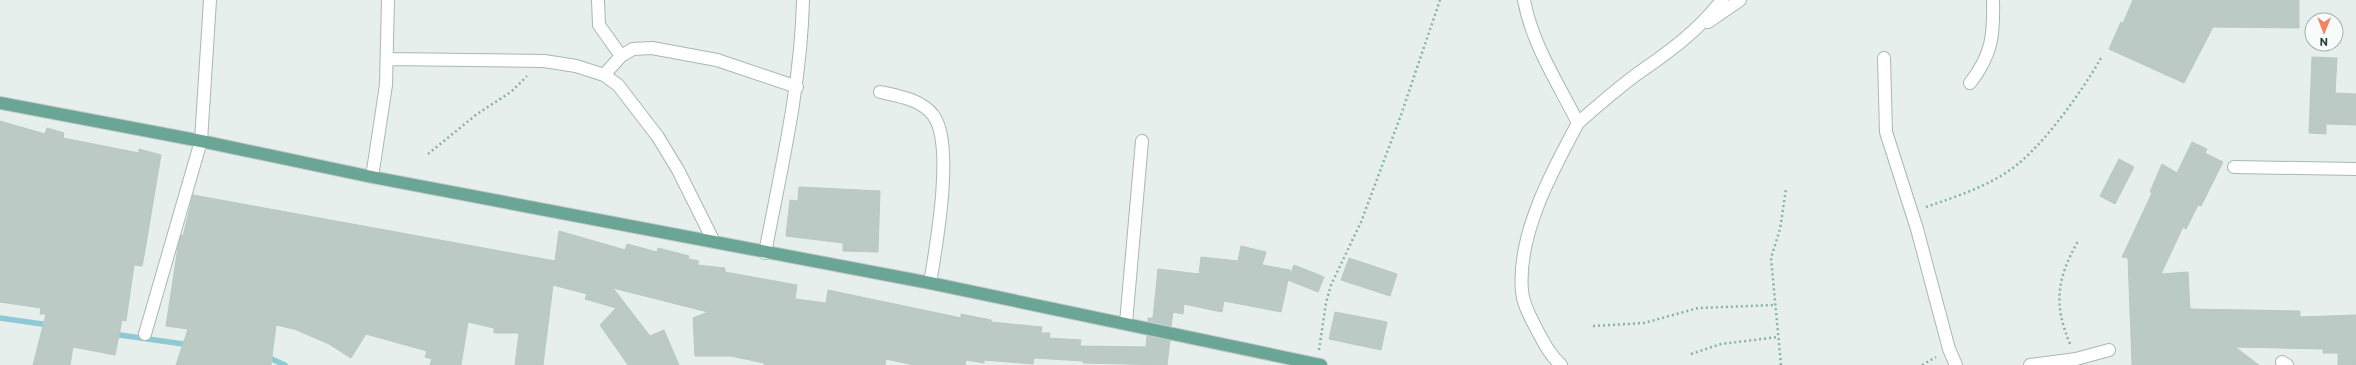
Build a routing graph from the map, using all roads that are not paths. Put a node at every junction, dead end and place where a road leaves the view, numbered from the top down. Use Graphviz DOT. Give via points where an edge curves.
graph roads {
  1 [pos="210,0"];
  2 [pos="388,0"];
  3 [pos="598,0"];
  4 [pos="803,0"];
  5 [pos="1524,0"];
  6 [pos="1722,0"];
  7 [pos="1740,0"];
  8 [pos="1993,0"];
  9 [pos="1698,28"];
  10 [pos="621,56"];
  11 [pos="1884,58"];
  12 [pos="388,59"];
  13 [pos="604,75"];
  14 [pos="1970,83"];
  15 [pos="797,87"];
  16 [pos="880,92"];
  17 [pos="0,103"];
  18 [pos="1578,122"];
  19 [pos="202,141"];
  20 [pos="1142,141"];
  21 [pos="2234,167"];
  22 [pos="2356,169"];
  23 [pos="372,178"];
  24 [pos="714,242"];
  25 [pos="765,253"];
  26 [pos="930,283"];
  27 [pos="1126,323"];
  28 [pos="145,334"];
  29 [pos="2109,350"];
  30 [pos="1319,365"];
  31 [pos="1561,365"];
  32 [pos="1956,365"];
  33 [pos="2030,365"];
  1 -- 19 [label="street"];
  2 -- 12 [label="street"];
  3 -- 10 [label="street" via="598,25"];
  4 -- 15 [label="street" via="803,35"];
  5 -- 18 [label="street" via="1530,25"];
  6 -- 9 [label="street"];
  7 -- 9 [label="street"];
  8 -- 14 [label="street" via="1992,42 1989,53"];
  9 -- 18 [label="street"];
  10 -- 13 [label="street"];
  10 -- 15 [label="street" via="633,49 652,48 683,53 717,60"];
  11 -- 32 [label="street" via="1886,132"];
  12 -- 13 [label="street" via="544,61 576,66"];
  12 -- 23 [label="street"];
  13 -- 24 [label="street" via="618,85 658,137 678,170"];
  15 -- 25 [label="street"];
  16 -- 26 [label="street" via="920,104 932,114 940,128 942,179"];
  17 -- 19 [label="main road"];
  18 -- 31 [label="street" via="1536,214 1521,270 1526,307 1546,347"];
  19 -- 23 [label="main road"];
  19 -- 28 [label="street"];
  20 -- 27 [label="street"];
  21 -- 22 [label="street"];
  23 -- 24 [label="main road"];
  24 -- 25 [label="main road"];
  25 -- 26 [label="main road"];
  26 -- 27 [label="main road"];
  27 -- 30 [label="main road"];
  29 -- 33 [label="street" via="2076,359"];
}
